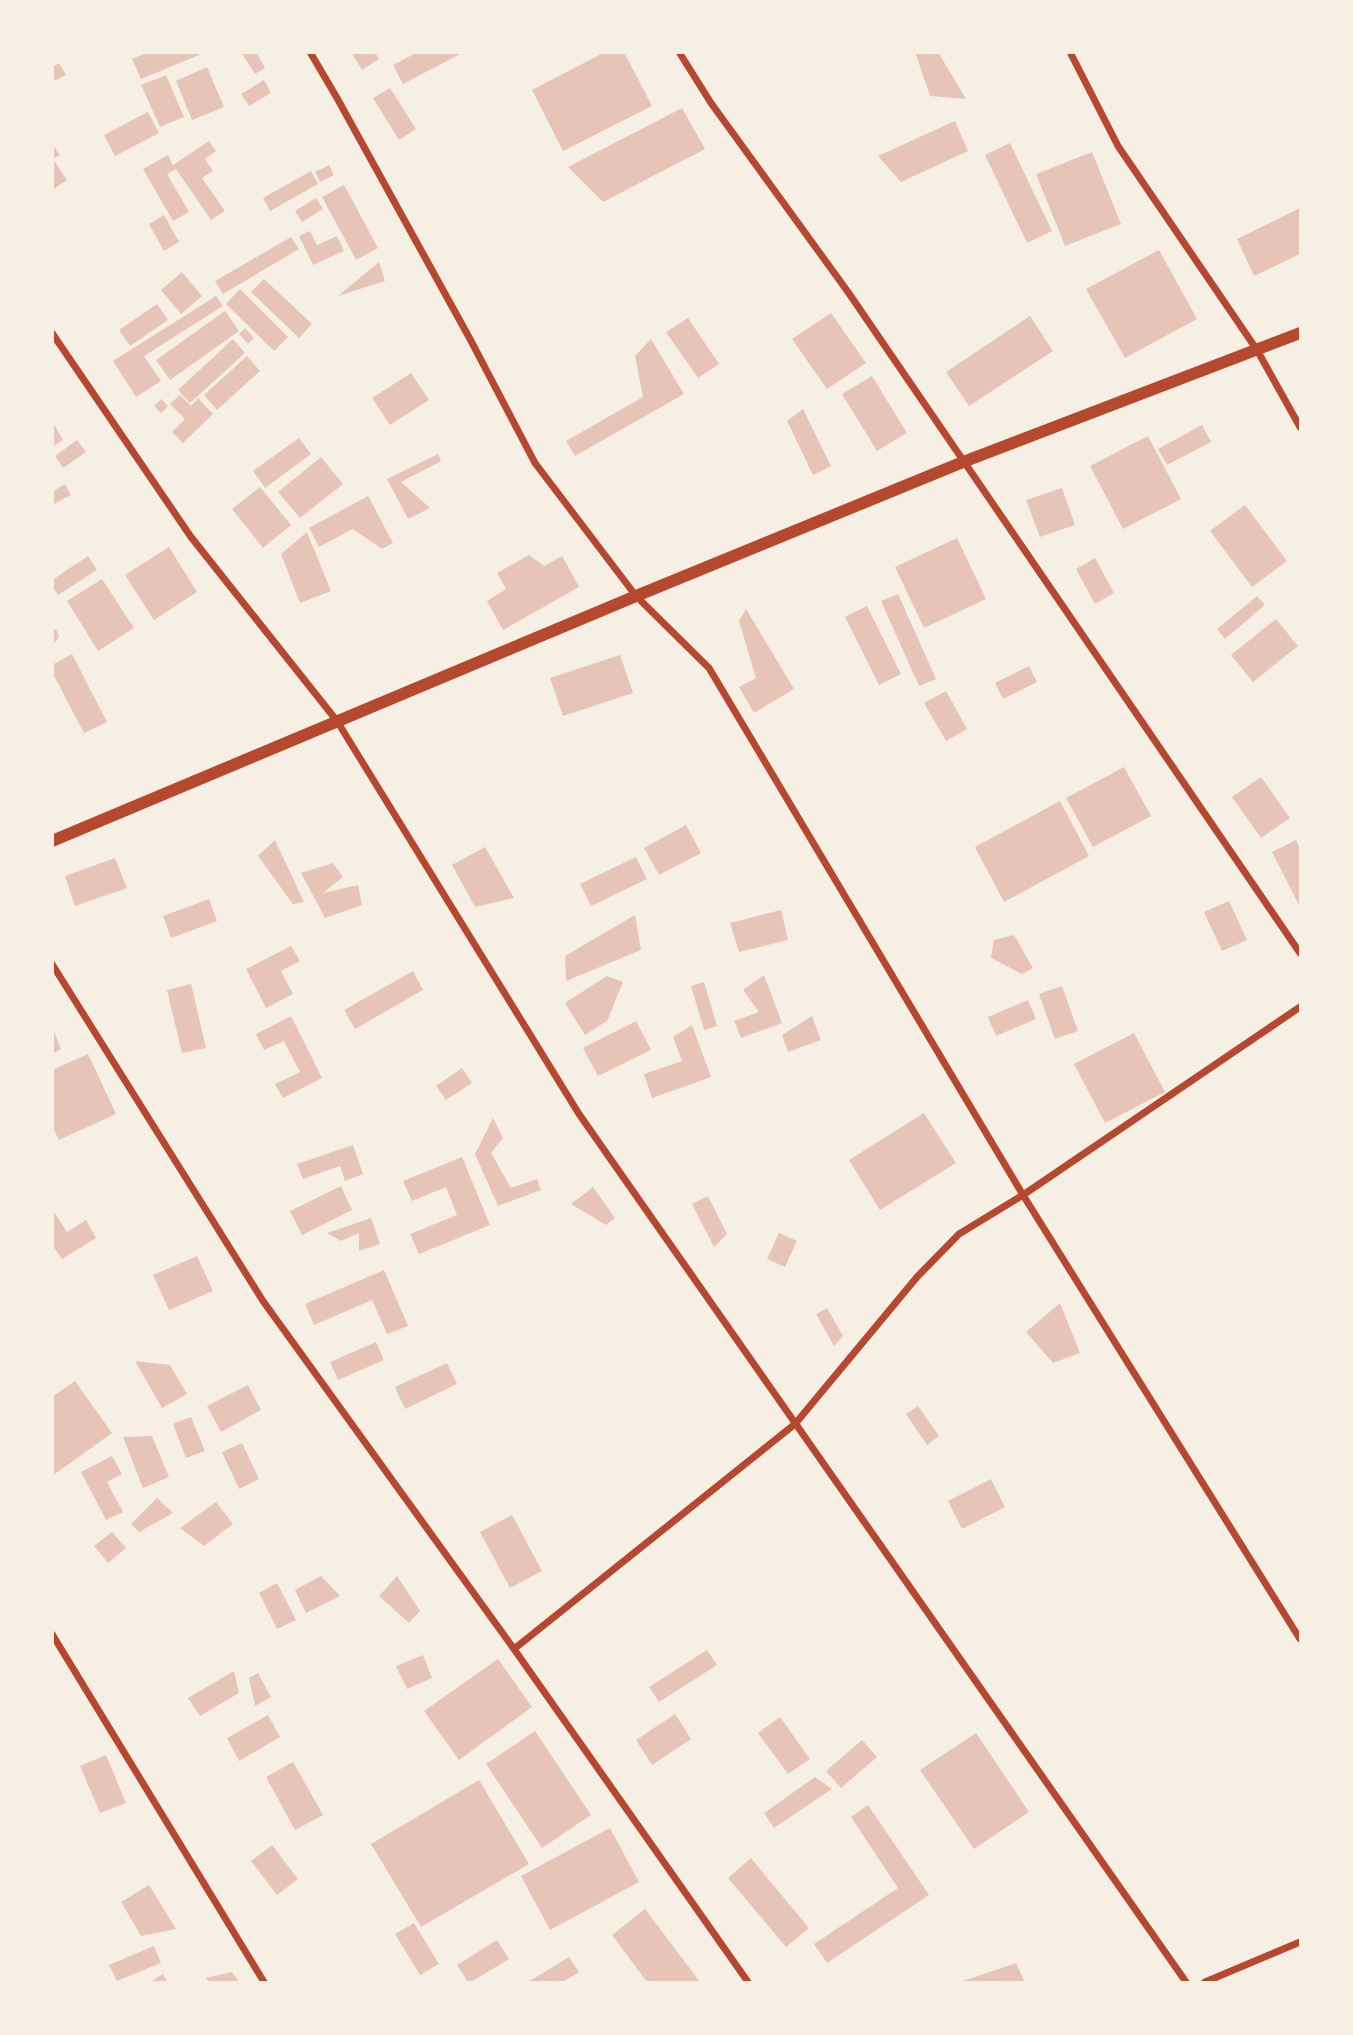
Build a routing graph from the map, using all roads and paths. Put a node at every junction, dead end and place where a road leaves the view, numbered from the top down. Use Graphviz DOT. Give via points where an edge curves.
graph roads {
  1 [pos="310,52"];
  2 [pos="678,52"];
  3 [pos="1070,52"];
  4 [pos="52,332"];
  5 [pos="1300,333"];
  6 [pos="1257,351"];
  7 [pos="1300,427"];
  8 [pos="963,462"];
  9 [pos="636,597"];
  10 [pos="337,721"];
  11 [pos="52,841"];
  12 [pos="1300,953"];
  13 [pos="52,964"];
  14 [pos="1300,1007"];
  15 [pos="1023,1195"];
  16 [pos="795,1424"];
  17 [pos="52,1634"];
  18 [pos="1300,1639"];
  19 [pos="513,1649"];
  20 [pos="1300,1942"];
  21 [pos="264,1983"];
  22 [pos="748,1983"];
  23 [pos="1186,1983"];
  24 [pos="1205,1983"];
  1 -- 9 [label="street" via="536,463"];
  2 -- 8 [label="street"];
  3 -- 6 [label="street" via="1118,146"];
  4 -- 10 [label="street" via="191,537"];
  5 -- 6 [label="street"];
  6 -- 7 [label="street"];
  6 -- 8 [label="street"];
  8 -- 9 [label="street"];
  8 -- 12 [label="street"];
  9 -- 10 [label="street"];
  9 -- 15 [label="street" via="709,668"];
  10 -- 11 [label="street"];
  10 -- 16 [label="street" via="579,1114"];
  13 -- 19 [label="street" via="263,1301"];
  14 -- 15 [label="street"];
  15 -- 16 [label="street" via="959,1234 917,1277"];
  15 -- 18 [label="street"];
  16 -- 19 [label="street"];
  16 -- 23 [label="street"];
  17 -- 21 [label="street"];
  19 -- 22 [label="street"];
  20 -- 24 [label="street"];
}
